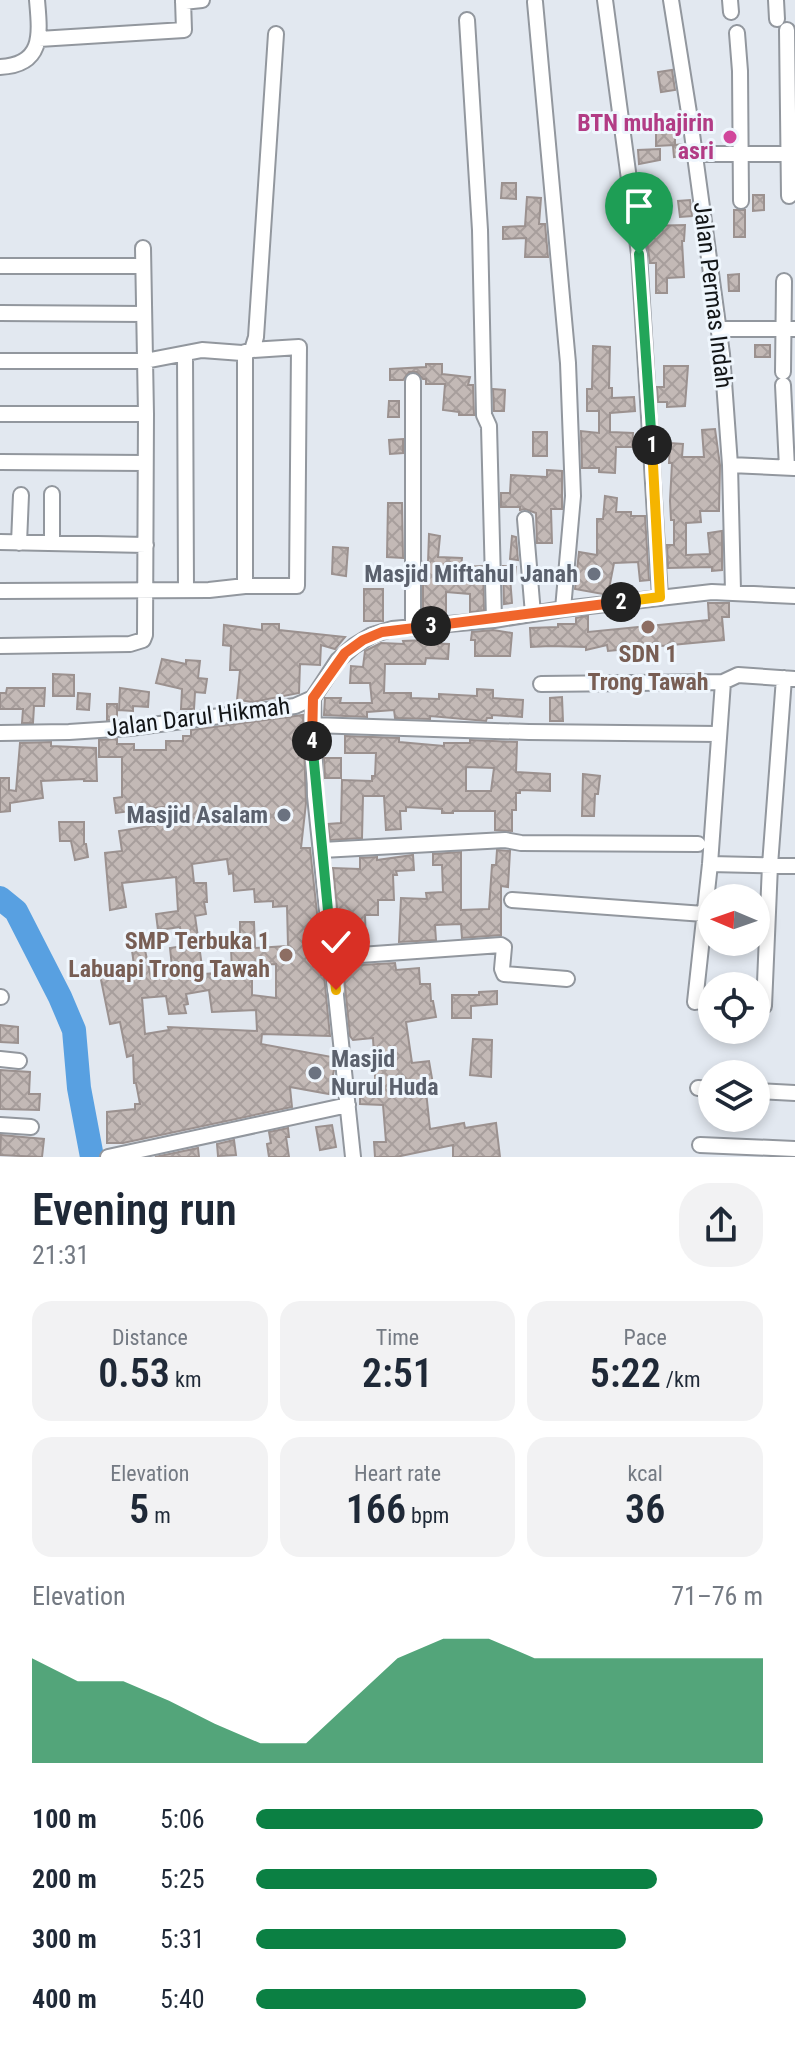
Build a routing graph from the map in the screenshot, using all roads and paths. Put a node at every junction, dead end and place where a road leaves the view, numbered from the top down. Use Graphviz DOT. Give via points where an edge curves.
graph roads {
  1 [pos="37,0"];
  2 [pos="202,0"];
  3 [pos="605,0"];
  4 [pos="671,0"];
  5 [pos="776,0"];
  6 [pos="183,1"];
  7 [pos="535,2"];
  8 [pos="467,20"];
  9 [pos="737,33"];
  10 [pos="276,34"];
  11 [pos="39,39"];
  12 [pos="0,67"];
  13 [pos="695,154"];
  14 [pos="741,154"];
  15 [pos="793,154"];
  16 [pos="789,196"];
  17 [pos="741,201"];
  18 [pos="143,248"];
  19 [pos="0,266"];
  20 [pos="143,266"];
  21 [pos="784,281"];
  22 [pos="0,313"];
  23 [pos="144,314"];
  24 [pos="719,329"];
  25 [pos="788,329"];
  26 [pos="248,351"];
  27 [pos="185,354"];
  28 [pos="0,361"];
  29 [pos="145,361"];
  30 [pos="413,381"];
  31 [pos="0,414"];
  32 [pos="146,414"];
  33 [pos="0,462"];
  34 [pos="145,463"];
  35 [pos="730,465"];
  36 [pos="791,468"];
  37 [pos="52,494"];
  38 [pos="21,495"];
  39 [pos="525,519"];
  40 [pos="0,542"];
  41 [pos="52,542"];
  42 [pos="19,543"];
  43 [pos="146,545"];
  44 [pos="245,586"];
  45 [pos="147,589"];
  46 [pos="186,590"];
  47 [pos="0,591"];
  48 [pos="733,591"];
  49 [pos="795,596"];
  50 [pos="660,597"];
  51 [pos="563,609"];
  52 [pos="533,614"];
  53 [pos="494,620"];
  54 [pos="413,627"];
  55 [pos="0,646"];
  56 [pos="790,678"];
  57 [pos="723,682"];
  58 [pos="541,684"];
  59 [pos="313,698"];
  60 [pos="312,725"];
  61 [pos="0,733"];
  62 [pos="718,734"];
  63 [pos="698,844"];
  64 [pos="322,850"];
  65 [pos="710,864"];
  66 [pos="770,865"];
  67 [pos="795,866"];
  68 [pos="708,884"];
  69 [pos="512,900"];
  70 [pos="698,914"];
  71 [pos="700,956"];
  72 [pos="332,957"];
  73 [pos="765,972"];
  74 [pos="567,979"];
  75 [pos="695,1002"];
  76 [pos="0,1059"];
  77 [pos="19,1061"];
  78 [pos="770,1092"];
  79 [pos="795,1093"];
  80 [pos="348,1105"];
  81 [pos="0,1125"];
  82 [pos="31,1127"];
  83 [pos="700,1145"];
  84 [pos="795,1149"];
  85 [pos="108,1157"];
  86 [pos="353,1157"];
  1 -- 11 [label="street"];
  2 -- 6 [label="street"];
  3 -- 50 [label="street" via="639,254"];
  4 -- 13 [label="street, Jalan Permas Indah"];
  5 -- 15 [label="street"];
  6 -- 11 [label="street" via="184,30"];
  7 -- 51 [label="street" via="568,363 573,496"];
  8 -- 53 [label="street"];
  9 -- 14 [label="street"];
  10 -- 26 [label="street" via="256,337"];
  11 -- 12 [label="street" via="23,63"];
  13 -- 14 [label="street"];
  13 -- 24 [label="street, Jalan Permas Indah"];
  14 -- 15 [label="street"];
  14 -- 17 [label="street"];
  15 -- 16 [label="street"];
  18 -- 20 [label="street"];
  19 -- 20 [label="street"];
  20 -- 23 [label="street"];
  21 -- 25 [label="street"];
  22 -- 23 [label="street"];
  23 -- 29 [label="street"];
  24 -- 25 [label="street"];
  24 -- 35 [label="street, Jalan Permas Indah"];
  25 -- 36 [label="street" via="783,378"];
  26 -- 27 [label="street"];
  26 -- 44 [label="street"];
  26 -- 44 [label="street" via="299,347 297,586"];
  27 -- 29 [label="street"];
  27 -- 46 [label="street"];
  28 -- 29 [label="street"];
  29 -- 32 [label="street"];
  30 -- 54 [label="street"];
  31 -- 32 [label="street"];
  32 -- 34 [label="street"];
  33 -- 34 [label="street"];
  34 -- 43 [label="street"];
  35 -- 36 [label="street"];
  35 -- 48 [label="street, Jalan Permas Indah"];
  37 -- 41 [label="street"];
  38 -- 42 [label="street"];
  39 -- 52 [label="street"];
  40 -- 42 [label="street"];
  41 -- 42 [label="street"];
  41 -- 43 [label="street"];
  43 -- 45 [label="street"];
  44 -- 46 [label="street"];
  45 -- 46 [label="street"];
  45 -- 47 [label="street"];
  45 -- 55 [label="street" via="146,630 136,643"];
  48 -- 49 [label="street, Jalan Darul Hikmah"];
  48 -- 50 [label="street, Jalan Darul Hikmah"];
  50 -- 51 [label="street, Jalan Darul Hikmah"];
  51 -- 52 [label="street, Jalan Darul Hikmah"];
  52 -- 53 [label="street, Jalan Darul Hikmah"];
  53 -- 54 [label="street, Jalan Darul Hikmah"];
  54 -- 59 [label="street, Jalan Darul Hikmah" via="382,632 354,646"];
  56 -- 57 [label="street" via="738,675"];
  56 -- 66 [label="street"];
  57 -- 58 [label="street"];
  57 -- 62 [label="street"];
  59 -- 60 [label="street"];
  59 -- 61 [label="street, Jalan Darul Hikmah" via="282,709 130,728"];
  60 -- 62 [label="street"];
  60 -- 64 [label="street"];
  62 -- 65 [label="street"];
  63 -- 64 [label="street" via="505,840"];
  64 -- 72 [label="street"];
  65 -- 66 [label="street"];
  65 -- 68 [label="street"];
  66 -- 67 [label="street"];
  66 -- 73 [label="street"];
  69 -- 70 [label="street"];
  71 -- 75 [label="street"];
  72 -- 74 [label="street" via="501,945 504,974"];
  72 -- 80 [label="street"];
  76 -- 77 [label="street"];
  78 -- 79 [label="street"];
  80 -- 85 [label="street"];
  80 -- 86 [label="street"];
  81 -- 82 [label="street"];
  83 -- 84 [label="street"];
}
